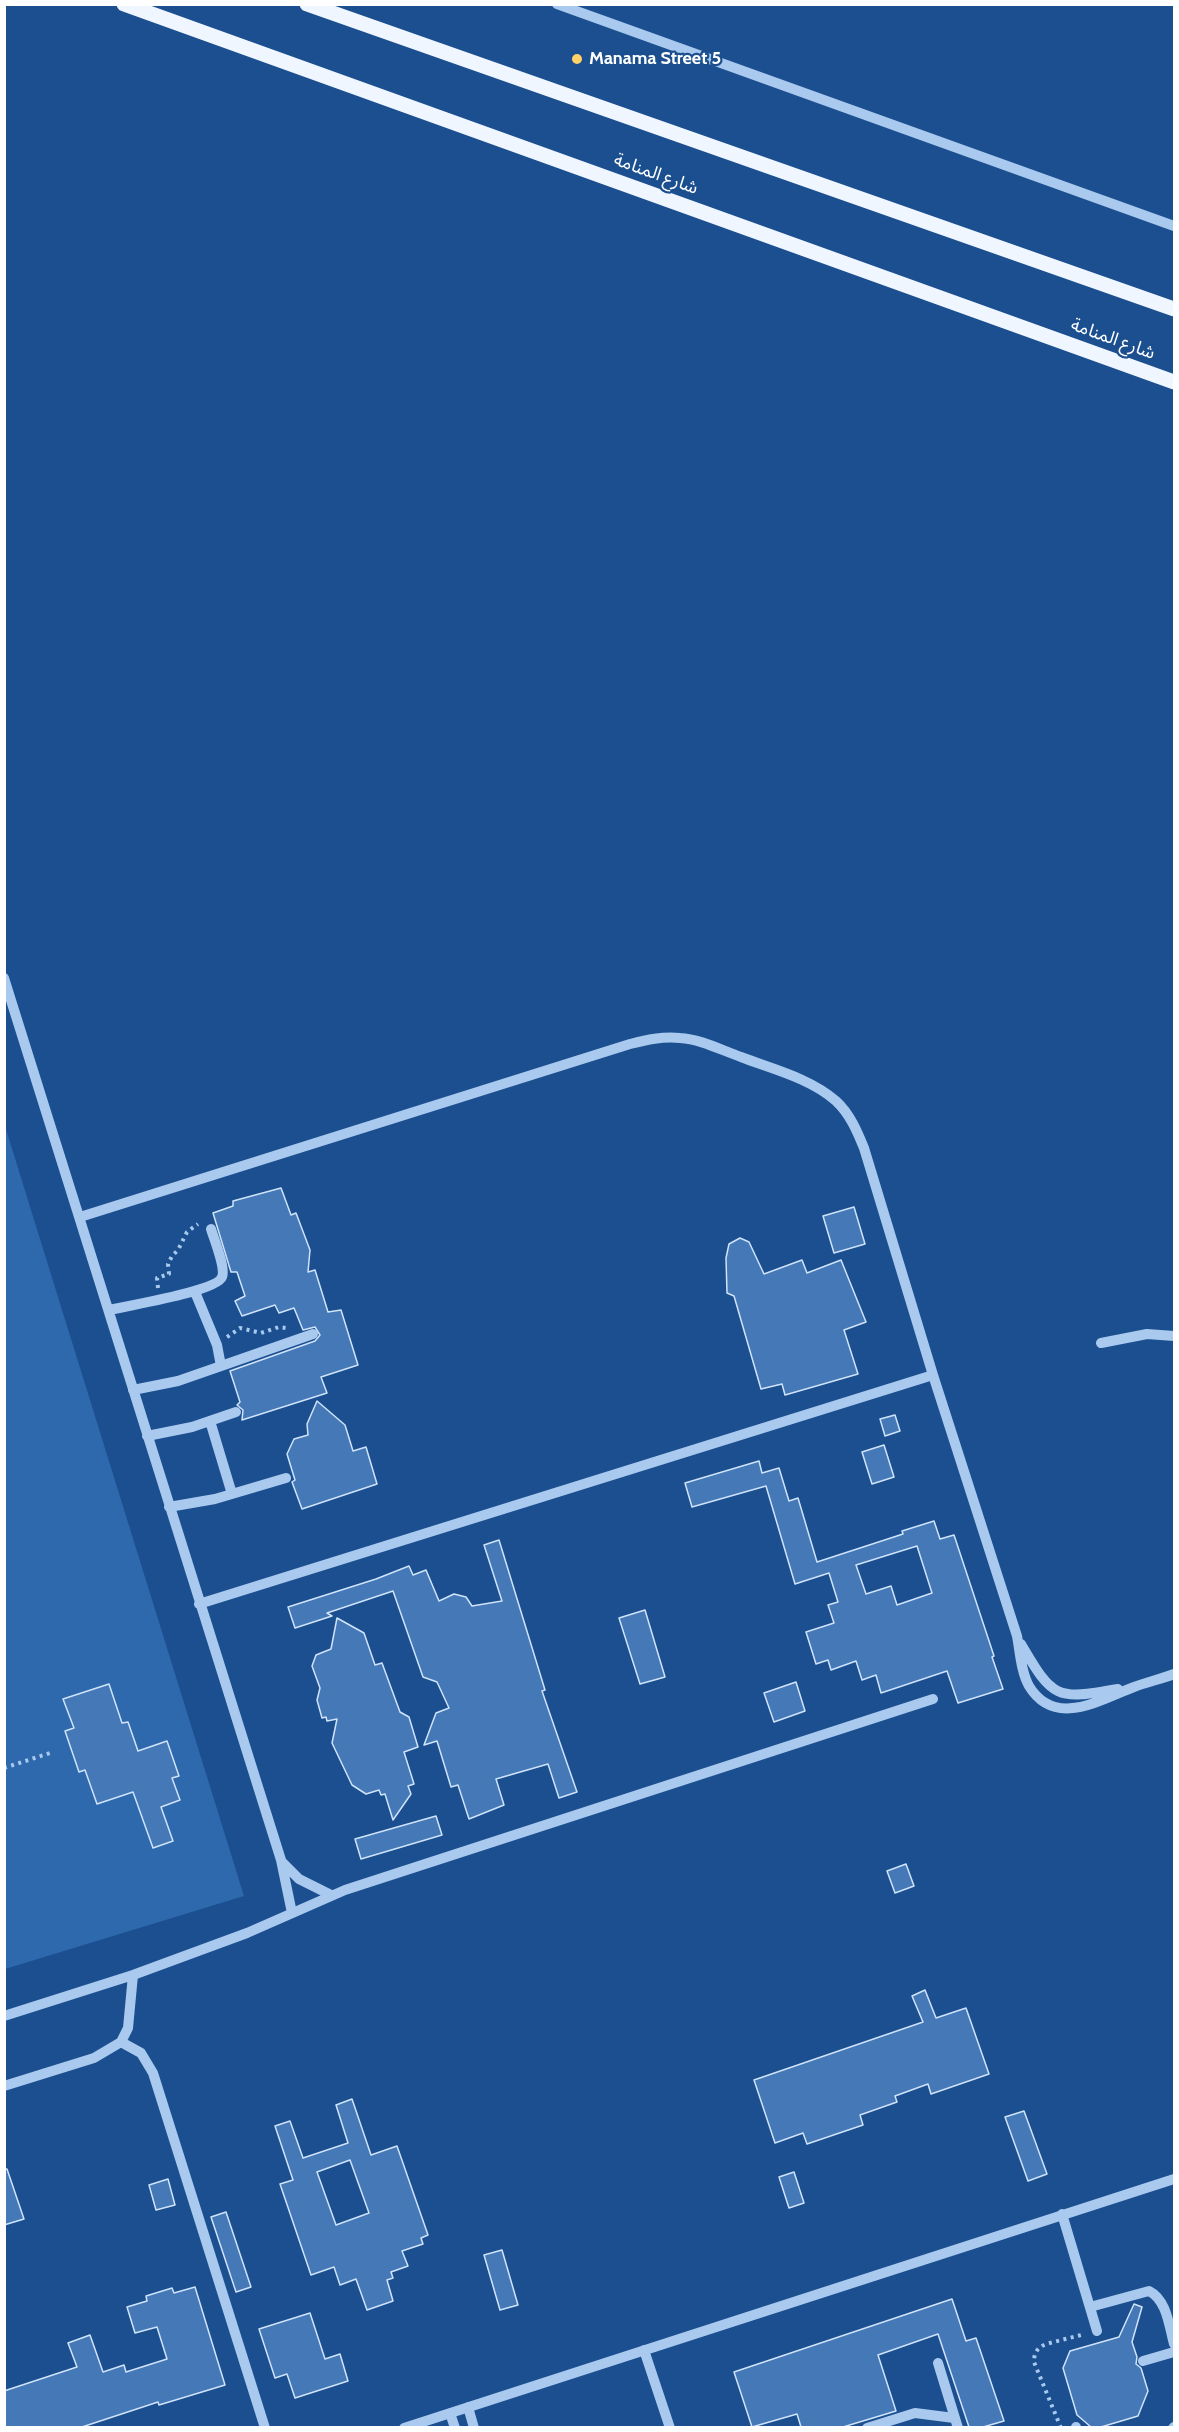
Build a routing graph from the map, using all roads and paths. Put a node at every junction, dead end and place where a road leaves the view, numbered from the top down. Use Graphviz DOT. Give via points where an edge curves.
graph roads {
  1 [pos="124,4"];
  2 [pos="307,4"];
  3 [pos="557,4"];
  4 [pos="1174,226"];
  5 [pos="1174,309"];
  6 [pos="1174,382"];
  7 [pos="4,978"];
  8 [pos="80,1217"];
  9 [pos="211,1228"];
  10 [pos="195,1292"];
  11 [pos="164,1298"];
  12 [pos="109,1310"];
  13 [pos="313,1334"];
  14 [pos="1174,1336"];
  15 [pos="298,1339"];
  16 [pos="1101,1343"];
  17 [pos="217,1345"];
  18 [pos="221,1366"];
  19 [pos="933,1375"];
  20 [pos="133,1390"];
  21 [pos="236,1412"];
  22 [pos="210,1421"];
  23 [pos="147,1436"];
  24 [pos="286,1478"];
  25 [pos="232,1494"];
  26 [pos="169,1507"];
  27 [pos="199,1604"];
  28 [pos="1174,1674"];
  29 [pos="933,1699"];
  30 [pos="50,1754"];
  31 [pos="4,1768"];
  32 [pos="281,1860"];
  33 [pos="331,1895"];
  34 [pos="292,1913"];
  35 [pos="133,1975"];
  36 [pos="4,2016"];
  37 [pos="121,2042"];
  38 [pos="4,2086"];
  39 [pos="1174,2179"];
  40 [pos="1062,2214"];
  41 [pos="1090,2307"];
  42 [pos="1097,2331"];
  43 [pos="1174,2344"];
  44 [pos="644,2350"];
  45 [pos="1174,2352"];
  46 [pos="1143,2361"];
  47 [pos="938,2363"];
  48 [pos="468,2407"];
  49 [pos="450,2413"];
  50 [pos="668,2423"];
  51 [pos="956,2423"];
  52 [pos="265,2427"];
  53 [pos="404,2427"];
  54 [pos="455,2427"];
  55 [pos="474,2427"];
  56 [pos="867,2427"];
  57 [pos="1060,2427"];
  1 -- 6 [label="main road, شارع المنامة"];
  2 -- 5 [label="main road"];
  3 -- 4 [label="street"];
  7 -- 8 [label="street"];
  8 -- 12 [label="street"];
  8 -- 19 [label="street" via="630,1044 681,1038 818,1088 837,1102 854,1124"];
  9 -- 10 [label="street" via="223,1274 218,1283"];
  9 -- 11 [label="path" via="208,1221 201,1223 184,1237 170,1260 169,1274 156,1281"];
  10 -- 11 [label="street"];
  10 -- 17 [label="street"];
  11 -- 12 [label="street"];
  12 -- 20 [label="street"];
  13 -- 15 [label="street"];
  14 -- 16 [label="street" via="1147,1334"];
  15 -- 17 [label="path" via="286,1328 261,1334 240,1328"];
  15 -- 18 [label="street"];
  17 -- 18 [label="street"];
  18 -- 20 [label="street" via="178,1381"];
  19 -- 27 [label="street"];
  19 -- 28 [label="street" via="1017,1636 1025,1677 1037,1696 1057,1707 1080,1707"];
  20 -- 23 [label="street"];
  21 -- 22 [label="street"];
  22 -- 23 [label="street"];
  22 -- 25 [label="street"];
  23 -- 26 [label="street"];
  24 -- 25 [label="street"];
  25 -- 26 [label="street"];
  26 -- 27 [label="street"];
  27 -- 32 [label="street"];
  29 -- 33 [label="street"];
  30 -- 31 [label="path"];
  32 -- 33 [label="street" via="299,1879"];
  32 -- 34 [label="street"];
  33 -- 34 [label="street"];
  34 -- 35 [label="street"];
  35 -- 36 [label="street"];
  35 -- 37 [label="street" via="130,2021"];
  37 -- 38 [label="street" via="94,2058"];
  37 -- 52 [label="street" via="141,2053 153,2073"];
  39 -- 40 [label="street"];
  40 -- 41 [label="street"];
  40 -- 44 [label="street"];
  41 -- 42 [label="street"];
  41 -- 43 [label="street" via="1149,2291 1163,2305"];
  42 -- 57 [label="path" via="1046,2344 1036,2351 1034,2362"];
  44 -- 48 [label="street"];
  44 -- 50 [label="street"];
  45 -- 46 [label="street"];
  47 -- 51 [label="street"];
  48 -- 49 [label="street"];
  48 -- 55 [label="street"];
  49 -- 53 [label="street"];
  49 -- 54 [label="street"];
  51 -- 56 [label="street" via="915,2413"];
}
